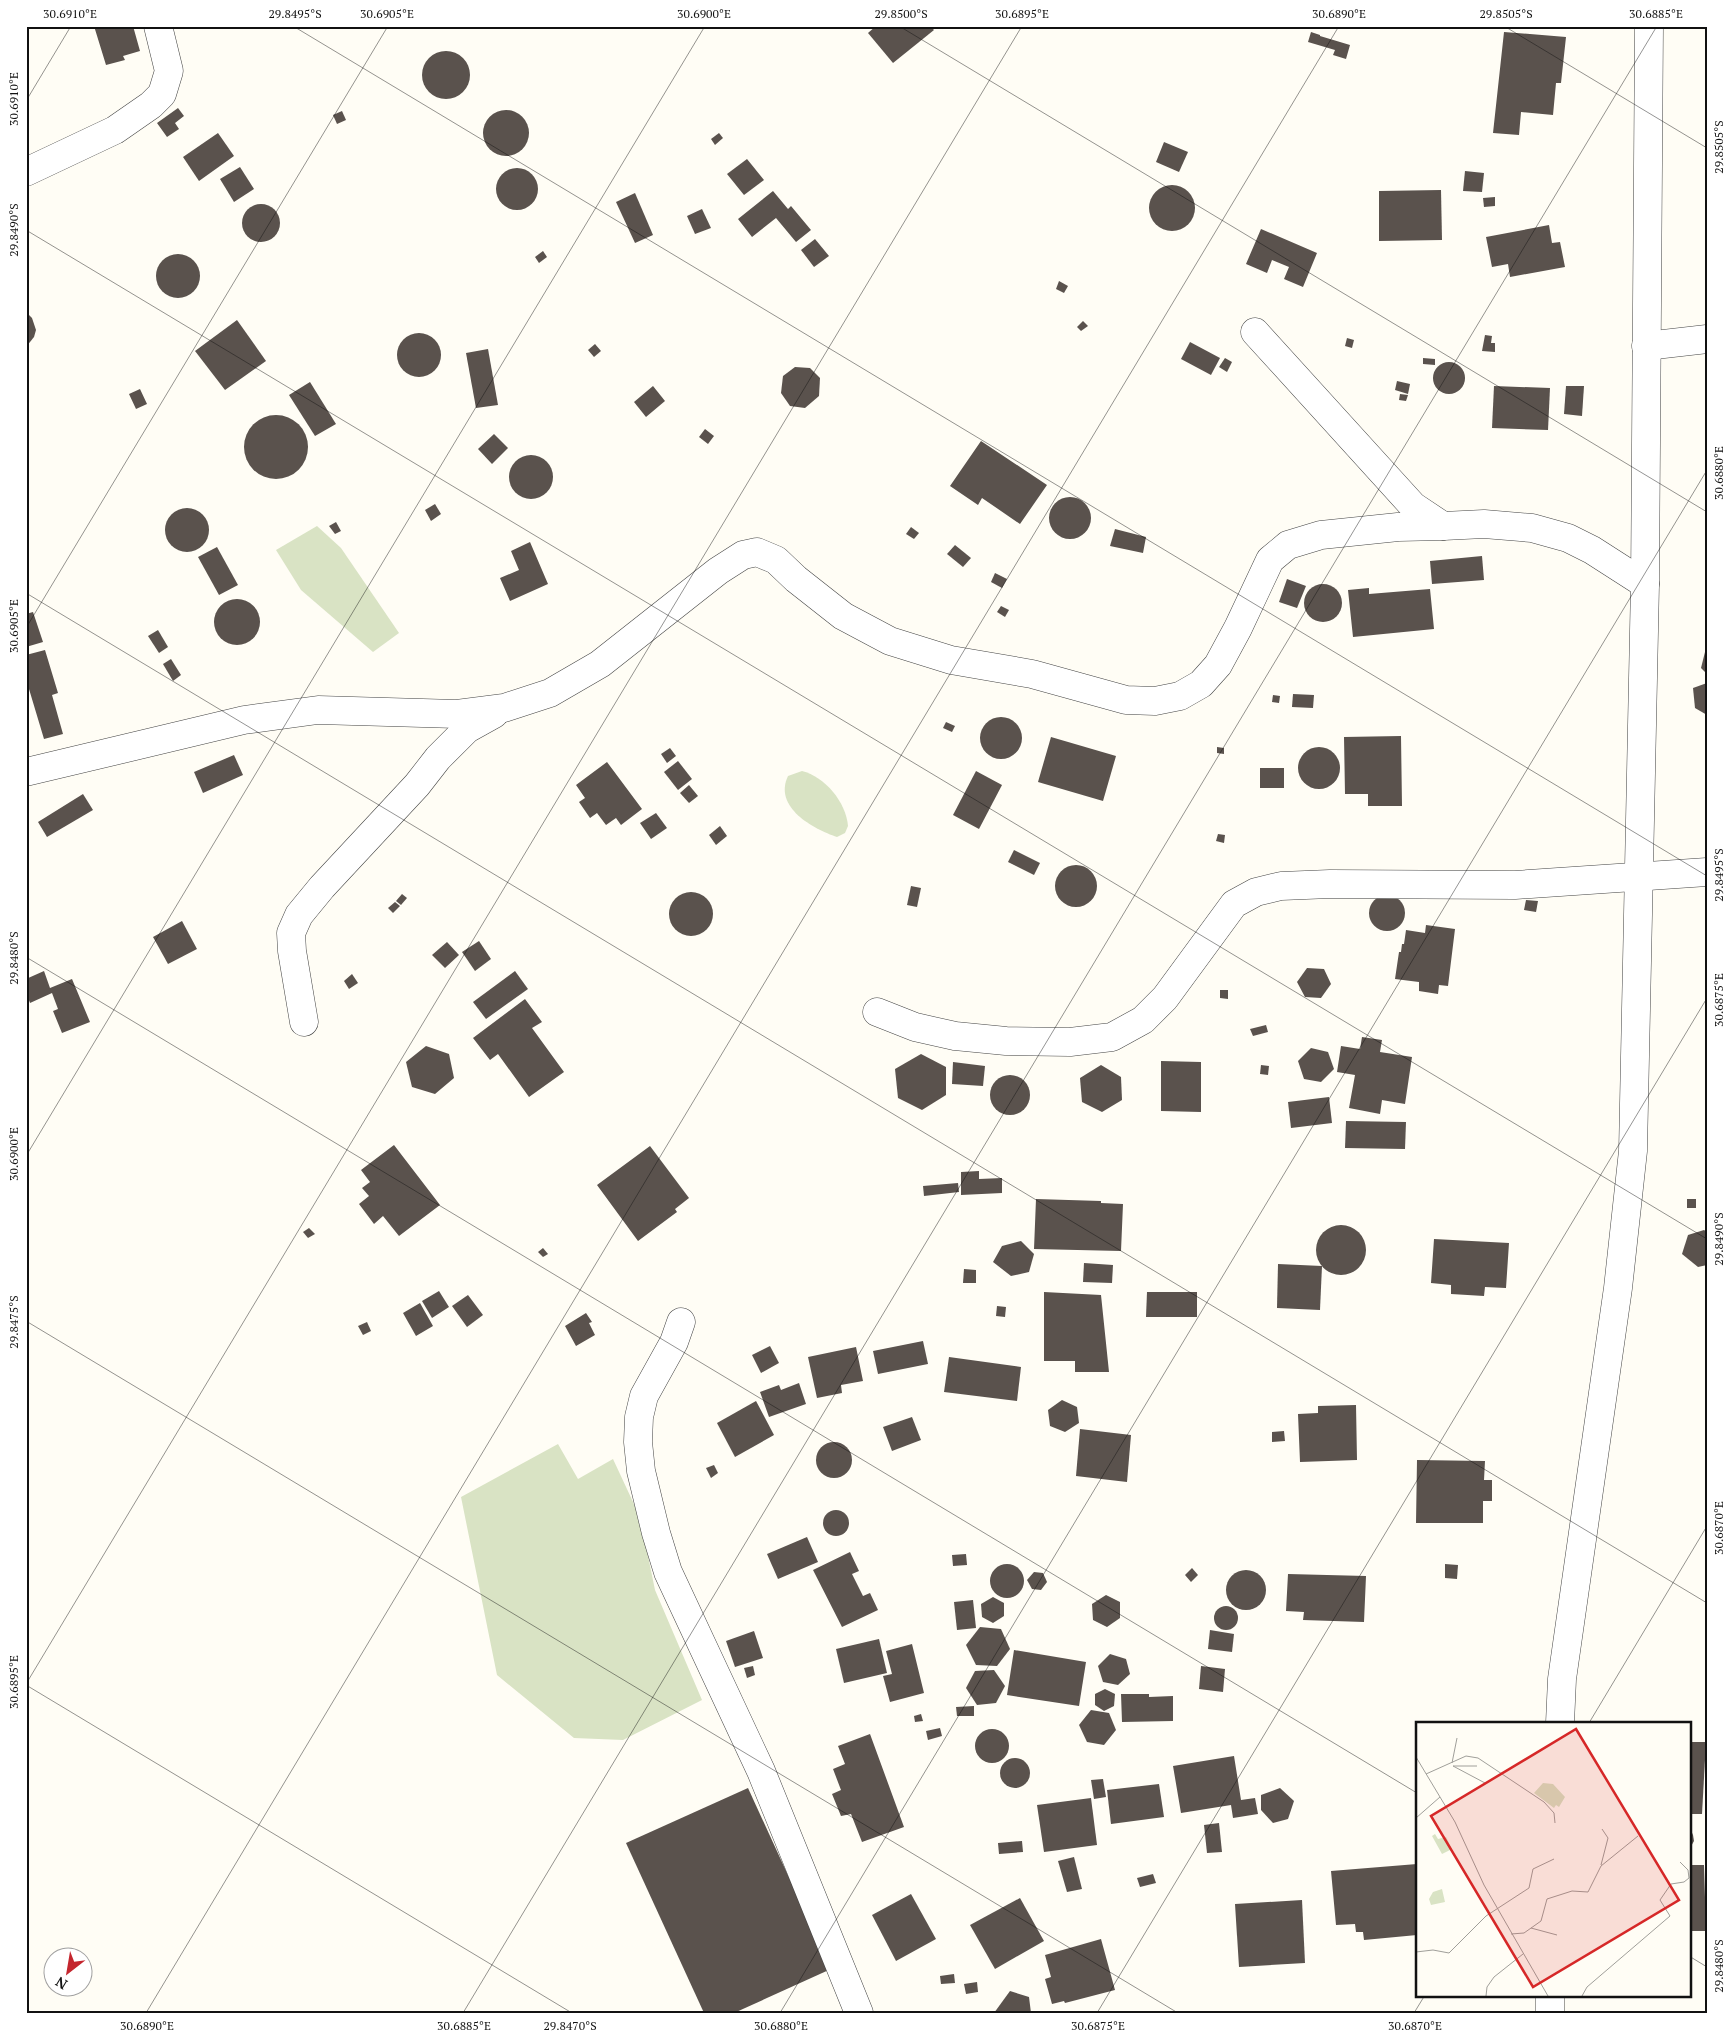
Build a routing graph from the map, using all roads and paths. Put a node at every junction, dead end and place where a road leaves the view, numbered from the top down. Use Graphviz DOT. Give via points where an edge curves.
graph roads {
  1 [pos="158,26"];
  2 [pos="1649,26"];
  3 [pos="26,172"];
  4 [pos="1255,332"];
  5 [pos="1707,339"];
  6 [pos="1646,346"];
  7 [pos="1443,526"];
  8 [pos="1645,584"];
  9 [pos="504,708"];
  10 [pos="26,772"];
  11 [pos="1707,872"];
  12 [pos="1640,875"];
  13 [pos="877,1012"];
  14 [pos="304,1022"];
  15 [pos="682,1322"];
  16 [pos="1560,1722"];
  17 [pos="1550,1996"];
  18 [pos="859,2013"];
  19 [pos="1550,2013"];
  1 -- 3 [label="street" via="170,71 162,94 152,106 115,130"];
  2 -- 6 [label="street"];
  4 -- 7 [label="street" via="1413,506"];
  5 -- 6 [label="street"];
  6 -- 8 [label="street"];
  7 -- 8 [label="street" via="1484,524 1532,528 1568,538"];
  7 -- 9 [label="street" via="1321,534 1288,545 1270,560 1218,665 1201,684 1180,696 1155,701 1126,700 1032,674 951,660 890,641 843,616 776,560 756,552 743,555 718,572 600,664 550,693"];
  8 -- 12 [label="street"];
  9 -- 10 [label="street" via="457,714 318,710 244,720"];
  9 -- 14 [label="street" via="467,729 300,915 291,933"];
  11 -- 12 [label="street"];
  12 -- 13 [label="street" via="1515,885 1301,885 1256,892 1234,904 1165,998 1143,1020 1112,1037 1070,1042 955,1036 915,1027"];
  12 -- 16 [label="street" via="1633,1151 1618,1288 1562,1679"];
  15 -- 18 [label="street" via="644,1396 639,1417 641,1471 656,1532 668,1572 761,1771"];
  17 -- 19 [label="street"];
}
